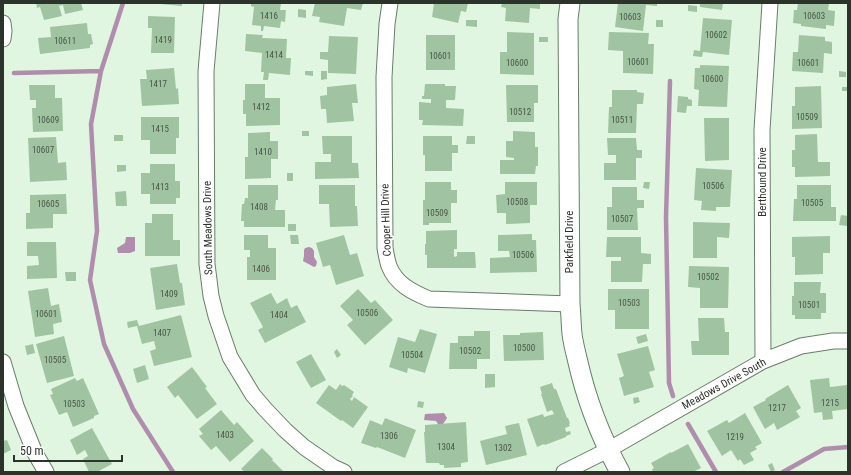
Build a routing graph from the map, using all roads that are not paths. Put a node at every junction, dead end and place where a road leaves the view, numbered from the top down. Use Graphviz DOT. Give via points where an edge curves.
graph roads {
  1 [pos="212,3"];
  2 [pos="390,3"];
  3 [pos="570,3"];
  4 [pos="770,3"];
  5 [pos="3,23"];
  6 [pos="3,39"];
  7 [pos="570,304"];
  8 [pos="848,341"];
  9 [pos="763,361"];
  10 [pos="3,362"];
  11 [pos="608,450"];
  12 [pos="46,472"];
  13 [pos="344,472"];
  14 [pos="564,472"];
  15 [pos="620,472"];
  1 -- 13 [label="street, South Meadows Drive" via="206,71 207,264 216,316 230,357 253,395 304,447"];
  2 -- 7 [label="street, Cooper Hill Drive" via="384,77 385,248 394,276 412,292 428,299"];
  3 -- 7 [label="street, Parkfield Drive"];
  4 -- 9 [label="street, Berthound Drive" via="762,130"];
  5 -- 6 [label="street"];
  7 -- 11 [label="street, Parkfield Drive" via="572,335 579,368 587,398"];
  8 -- 9 [label="street, Meadows Drive South" via="801,346"];
  9 -- 11 [label="street, Meadows Drive South"];
  10 -- 12 [label="street" via="18,412"];
  11 -- 14 [label="street"];
  11 -- 15 [label="street, Parkfield Drive"];
}
